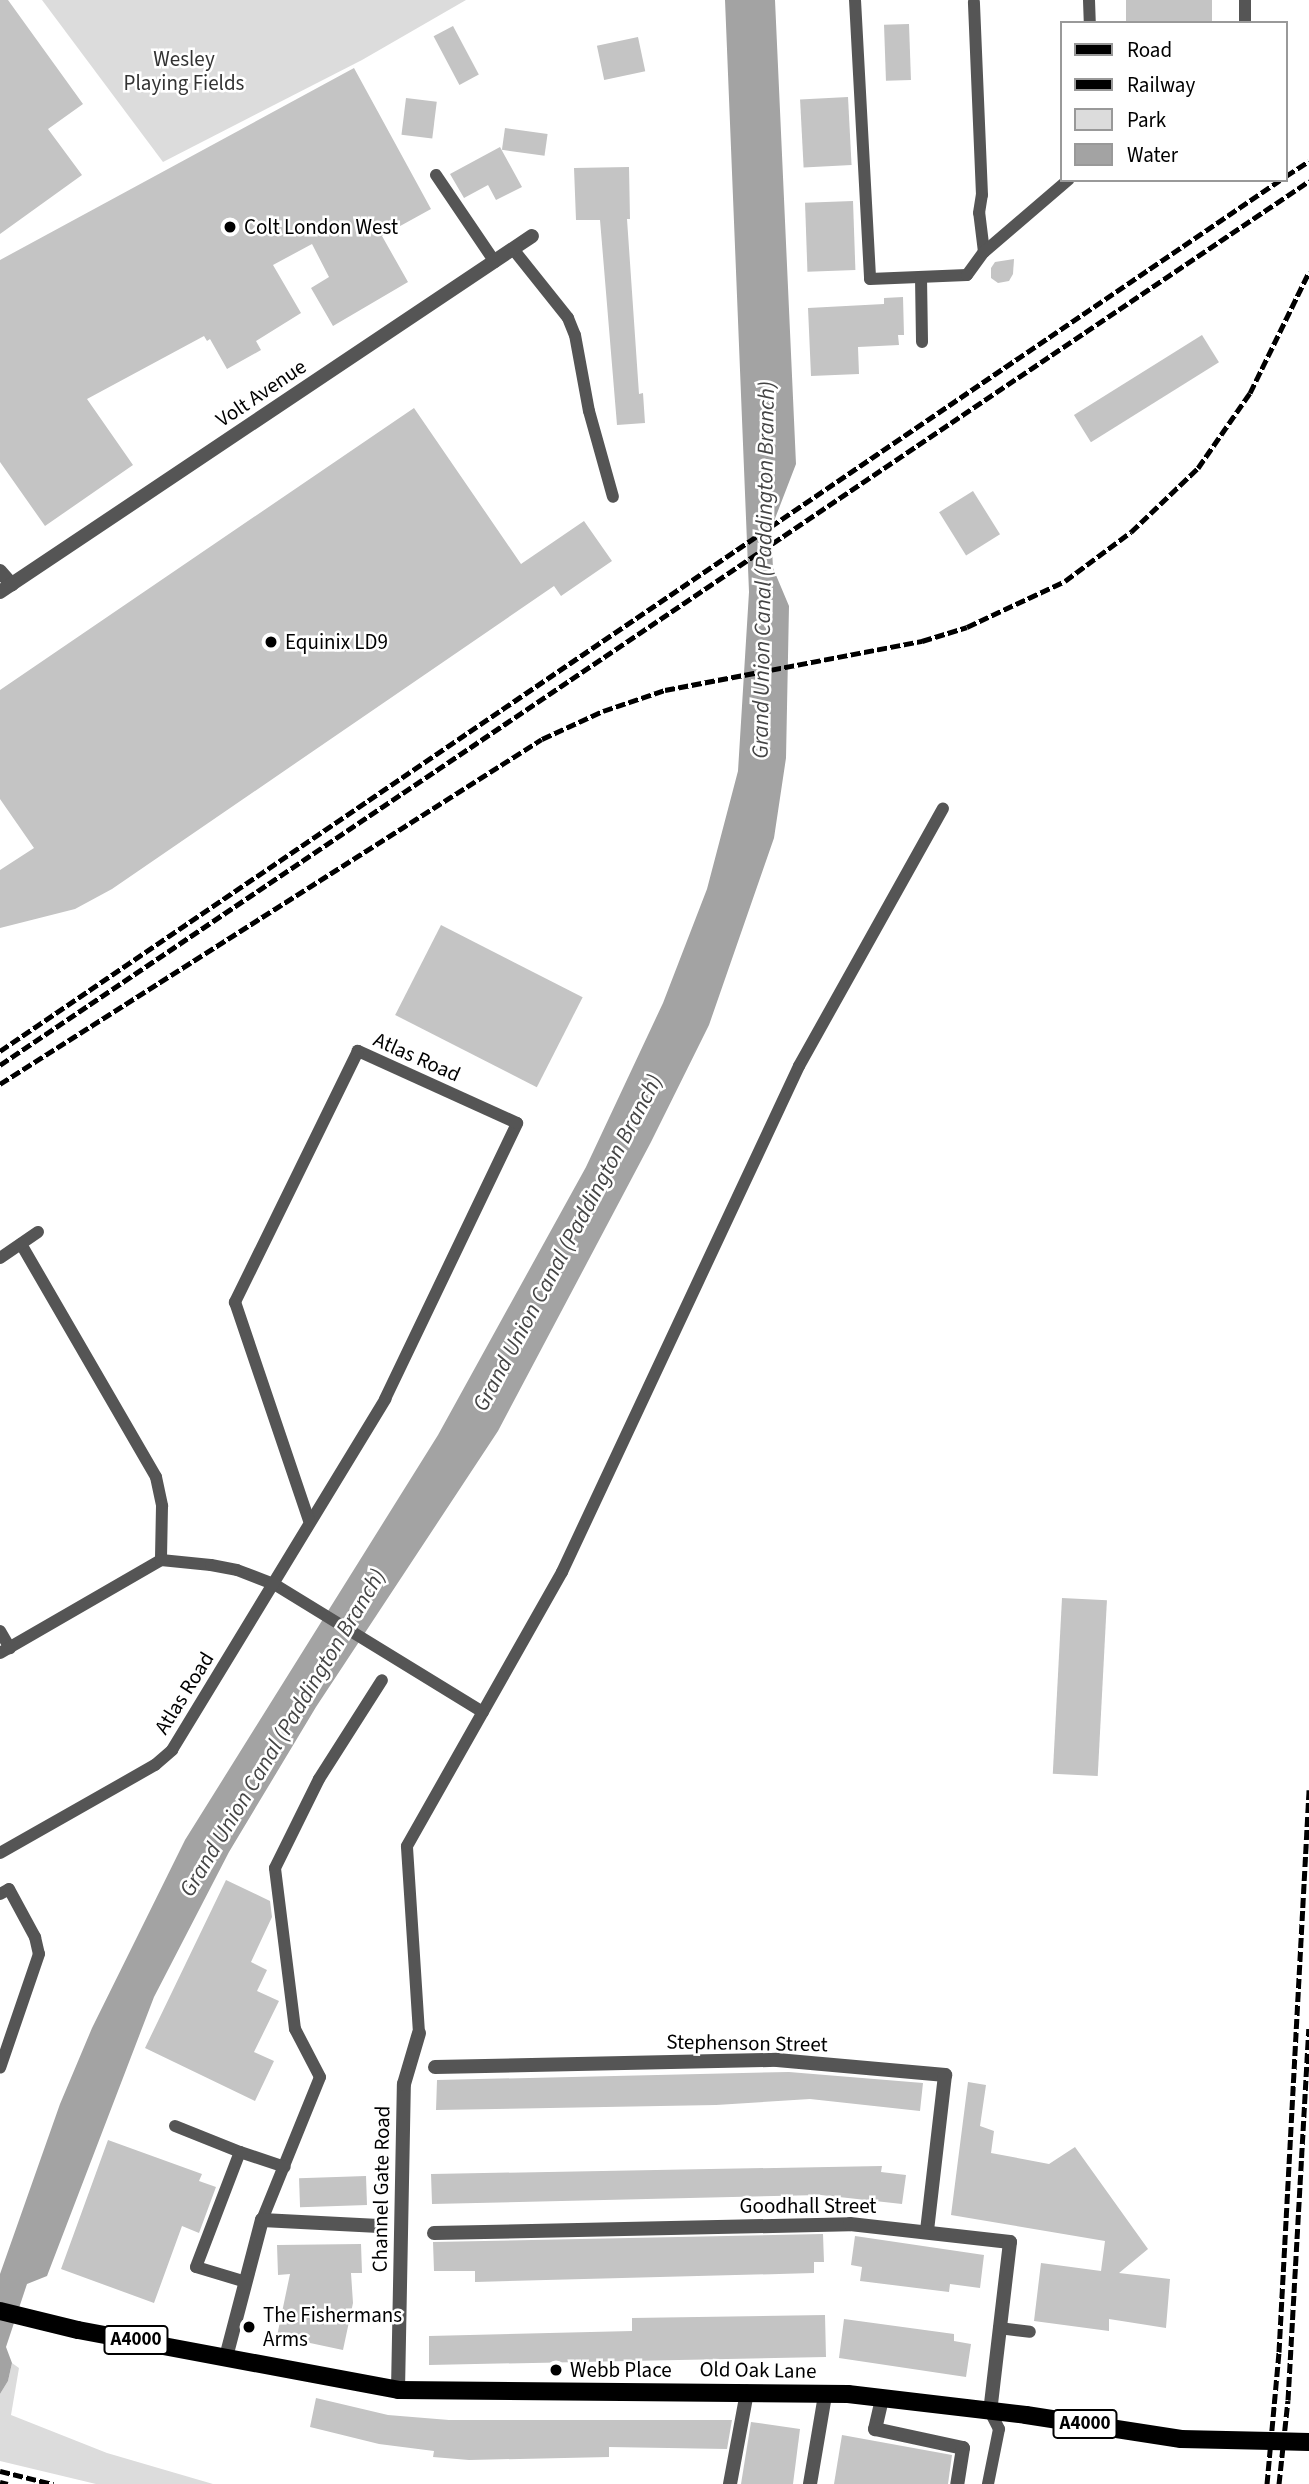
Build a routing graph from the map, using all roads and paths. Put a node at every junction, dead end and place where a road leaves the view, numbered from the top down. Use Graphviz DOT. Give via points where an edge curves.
graph roads {
  1 [pos="855,0"];
  2 [pos="1089,0"];
  3 [pos="1245,0"];
  4 [pos="974,2"];
  5 [pos="1090,21"];
  6 [pos="1245,21"];
  7 [pos="436,175"];
  8 [pos="1067,182"];
  9 [pos="532,236"];
  10 [pos="513,249"];
  11 [pos="985,252"];
  12 [pos="495,261"];
  13 [pos="921,277"];
  14 [pos="922,342"];
  15 [pos="613,497"];
  16 [pos="0,571"];
  17 [pos="6,589"];
  18 [pos="943,808"];
  19 [pos="38,1232"];
  20 [pos="21,1244"];
  21 [pos="0,1258"];
  22 [pos="309,1520"];
  23 [pos="161,1560"];
  24 [pos="279,1587"];
  25 [pos="0,1631"];
  26 [pos="5,1651"];
  27 [pos="382,1680"];
  28 [pos="483,1712"];
  29 [pos="0,1853"];
  30 [pos="0,1894"];
  31 [pos="418,2033"];
  32 [pos="435,2067"];
  33 [pos="0,2068"];
  34 [pos="175,2126"];
  35 [pos="240,2152"];
  36 [pos="285,2167"];
  37 [pos="262,2220"];
  38 [pos="379,2226"];
  39 [pos="927,2230"];
  40 [pos="434,2234"];
  41 [pos="246,2283"];
  42 [pos="0,2311"];
  43 [pos="999,2328"];
  44 [pos="1030,2332"];
  45 [pos="226,2357"];
  46 [pos="398,2390"];
  47 [pos="747,2392"];
  48 [pos="825,2395"];
  49 [pos="882,2399"];
  50 [pos="990,2411"];
  51 [pos="1309,2442"];
  52 [pos="730,2484"];
  53 [pos="810,2484"];
  54 [pos="957,2484"];
  55 [pos="989,2484"];
  1 -- 13 [label="lane" via="870,279"];
  2 -- 5 [label="lane"];
  3 -- 6 [label="lane"];
  4 -- 11 [label="lane" via="979,213"];
  7 -- 12 [label="lane"];
  8 -- 11 [label="lane"];
  9 -- 10 [label="street, Volt Avenue"];
  10 -- 12 [label="street, Volt Avenue"];
  10 -- 15 [label="lane" via="568,318 575,335 589,411"];
  11 -- 13 [label="lane" via="967,275"];
  12 -- 17 [label="street, Volt Avenue"];
  13 -- 14 [label="lane"];
  16 -- 17 [label="street, Volt Avenue"];
  18 -- 28 [label="lane" via="799,1066 562,1572"];
  19 -- 20 [label="lane"];
  20 -- 21 [label="lane"];
  20 -- 23 [label="lane" via="156,1477 162,1506"];
  22 -- 22 [label="lane, Atlas Road" via="235,1302 358,1051 517,1123 385,1399"];
  22 -- 24 [label="lane, Atlas Road"];
  23 -- 24 [label="lane" via="237,1570"];
  23 -- 26 [label="lane"];
  24 -- 28 [label="lane"];
  24 -- 29 [label="lane, Atlas Road" via="172,1750 155,1765"];
  25 -- 26 [label="lane"];
  27 -- 36 [label="lane" via="318,1779 275,1868 295,2029 320,2077"];
  28 -- 31 [label="lane" via="407,1846"];
  30 -- 33 [label="lane" via="9,1889 39,1954"];
  31 -- 46 [label="street, Channel Gate Road" via="404,2084"];
  32 -- 39 [label="street, Stephenson Street" via="777,2060 945,2075"];
  34 -- 35 [label="lane"];
  35 -- 36 [label="lane"];
  35 -- 41 [label="lane" via="196,2267"];
  36 -- 37 [label="lane"];
  37 -- 38 [label="street"];
  37 -- 41 [label="street"];
  39 -- 40 [label="street, Goodhall Street" via="850,2224"];
  39 -- 43 [label="street, Goodhall Street" via="1010,2242"];
  41 -- 45 [label="street"];
  42 -- 45 [label="main road, Old Oak Lane / A4000"];
  43 -- 44 [label="lane"];
  43 -- 50 [label="street, Goodhall Street"];
  45 -- 46 [label="main road, Old Oak Lane / A4000"];
  46 -- 47 [label="main road, Old Oak Lane / A4000"];
  47 -- 48 [label="main road, Old Oak Lane / A4000"];
  47 -- 52 [label="street"];
  48 -- 49 [label="main road, Old Oak Lane / A4000"];
  48 -- 53 [label="street"];
  49 -- 50 [label="main road, Old Oak Lane / A4000"];
  49 -- 54 [label="street" via="875,2429 963,2448"];
  50 -- 51 [label="main road, Old Oak Lane / A4000" via="1181,2439"];
  50 -- 55 [label="lane" via="999,2429"];
}
